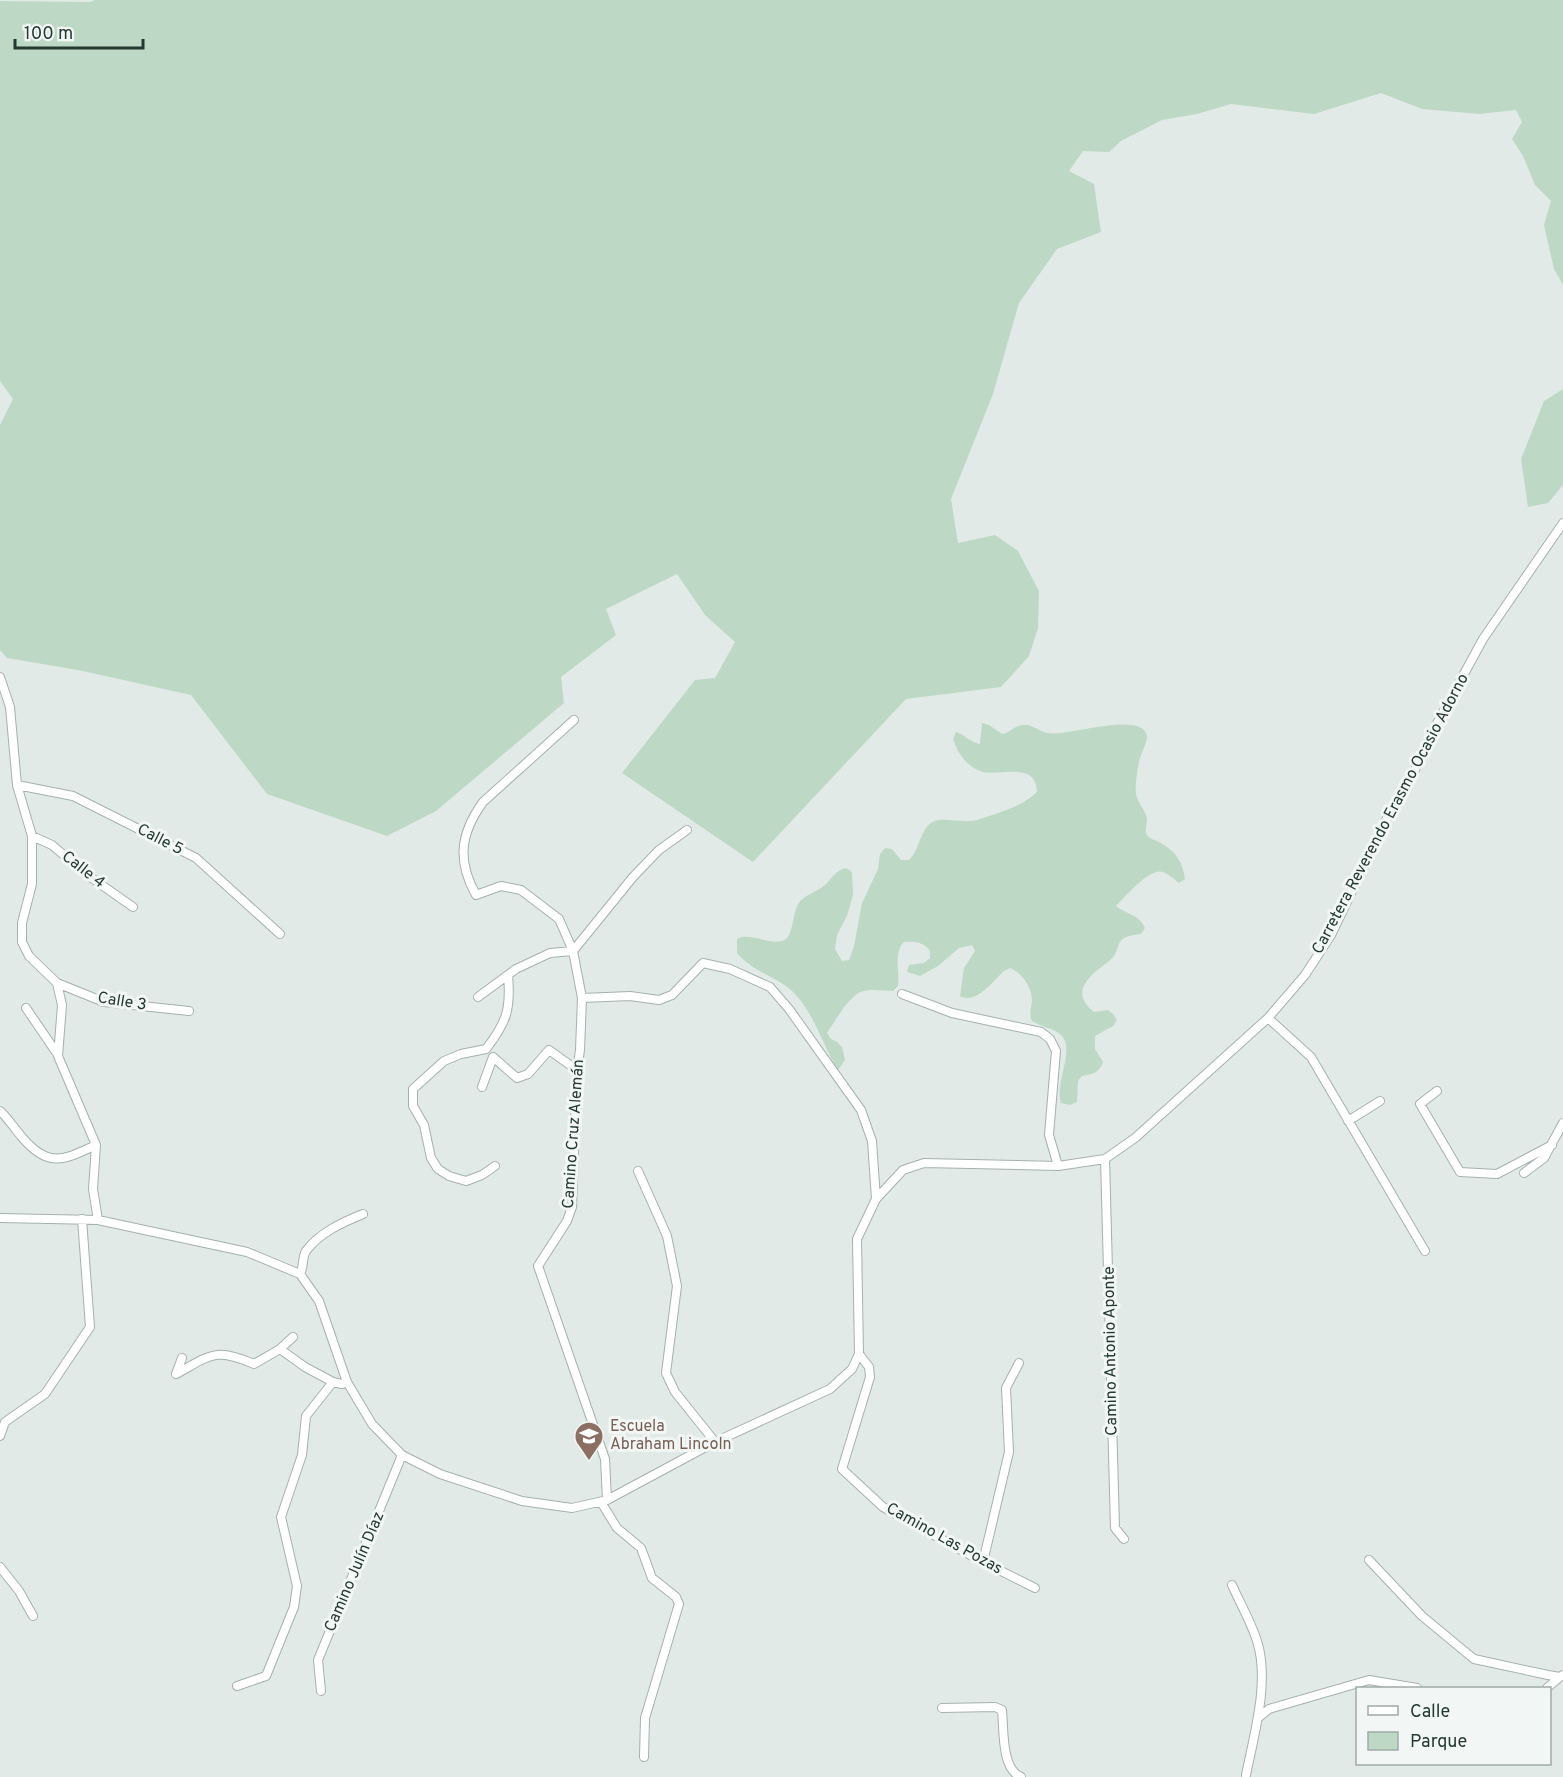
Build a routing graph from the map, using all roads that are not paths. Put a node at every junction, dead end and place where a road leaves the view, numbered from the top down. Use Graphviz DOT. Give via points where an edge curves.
graph roads {
  1 [pos="1563,523"];
  2 [pos="0,677"];
  3 [pos="574,720"];
  4 [pos="17,784"];
  5 [pos="687,830"];
  6 [pos="32,836"];
  7 [pos="133,907"];
  8 [pos="280,934"];
  9 [pos="573,951"];
  10 [pos="507,975"];
  11 [pos="57,984"];
  12 [pos="902,994"];
  13 [pos="478,997"];
  14 [pos="582,998"];
  15 [pos="26,1008"];
  16 [pos="189,1011"];
  17 [pos="1268,1018"];
  18 [pos="58,1056"];
  19 [pos="577,1070"];
  20 [pos="482,1087"];
  21 [pos="1437,1091"];
  22 [pos="1380,1101"];
  23 [pos="0,1111"];
  24 [pos="1348,1121"];
  25 [pos="1563,1123"];
  26 [pos="96,1145"];
  27 [pos="1552,1145"];
  28 [pos="1105,1159"];
  29 [pos="495,1166"];
  30 [pos="1058,1166"];
  31 [pos="638,1171"];
  32 [pos="1524,1173"];
  33 [pos="876,1199"];
  34 [pos="363,1214"];
  35 [pos="0,1218"];
  36 [pos="82,1219"];
  37 [pos="98,1220"];
  38 [pos="1425,1251"];
  39 [pos="300,1274"];
  40 [pos="294,1337"];
  41 [pos="280,1349"];
  42 [pos="859,1354"];
  43 [pos="182,1358"];
  44 [pos="1019,1363"];
  45 [pos="333,1382"];
  46 [pos="347,1382"];
  47 [pos="0,1436"];
  48 [pos="715,1442"];
  49 [pos="402,1455"];
  50 [pos="604,1501"];
  51 [pos="1124,1539"];
  52 [pos="1369,1560"];
  53 [pos="983,1562"];
  54 [pos="0,1567"];
  55 [pos="1232,1585"];
  56 [pos="1035,1587"];
  57 [pos="33,1616"];
  58 [pos="1562,1676"];
  59 [pos="237,1686"];
  60 [pos="1406,1687"];
  61 [pos="1549,1687"];
  62 [pos="321,1691"];
  63 [pos="942,1708"];
  64 [pos="1258,1718"];
  65 [pos="644,1757"];
  66 [pos="1246,1775"];
  67 [pos="1021,1777"];
  1 -- 17 [label="street, Carretera Reverendo Erasmo Ocasio Adorno" via="1483,639 1390,812 1331,935 1305,975"];
  2 -- 4 [label="street" via="10,707"];
  3 -- 9 [label="street, Camino Cruz Alemán" via="483,802 472,818 463,857 476,896 501,886 521,890 559,919"];
  4 -- 6 [label="street"];
  4 -- 8 [label="street, Calle 5" via="73,796 196,858"];
  5 -- 9 [label="street" via="659,850 633,877"];
  6 -- 7 [label="street, Calle 4" via="52,845"];
  6 -- 11 [label="street" via="32,884 22,923 22,942 29,956"];
  9 -- 10 [label="street" via="550,953"];
  9 -- 14 [label="street, Camino Cruz Alemán"];
  10 -- 13 [label="street"];
  10 -- 29 [label="street" via="510,996 506,1017 486,1049 444,1061 413,1089 413,1106 424,1125 438,1169 466,1181"];
  11 -- 16 [label="street, Calle 3" via="104,1002"];
  11 -- 18 [label="street" via="62,1005"];
  12 -- 30 [label="street" via="952,1013 1041,1032 1050,1040 1056,1051 1049,1135"];
  14 -- 19 [label="street, Camino Cruz Alemán"];
  14 -- 33 [label="street" via="630,996 659,1000 672,995 703,963 730,969 770,987 861,1110 872,1142"];
  15 -- 18 [label="street"];
  17 -- 24 [label="street" via="1311,1057"];
  17 -- 28 [label="street, Carretera Reverendo Erasmo Ocasio Adorno" via="1135,1138"];
  18 -- 26 [label="street"];
  19 -- 20 [label="street" via="549,1050 528,1074 517,1077 493,1057"];
  19 -- 50 [label="street, Camino Cruz Alemán" via="572,1207 538,1266 605,1459"];
  21 -- 27 [label="street" via="1420,1104 1460,1172 1497,1174"];
  22 -- 24 [label="street"];
  23 -- 26 [label="street" via="33,1148 52,1159 67,1158"];
  24 -- 38 [label="street"];
  25 -- 27 [label="street"];
  26 -- 37 [label="street" via="93,1189"];
  27 -- 32 [label="street" via="1544,1158"];
  28 -- 30 [label="street, Carretera Reverendo Erasmo Ocasio Adorno"];
  28 -- 51 [label="street, Camino Antonio Aponte" via="1115,1528"];
  30 -- 33 [label="street, Carretera Reverendo Erasmo Ocasio Adorno" via="924,1162 903,1170"];
  31 -- 48 [label="street" via="667,1236 677,1286 666,1373 675,1392"];
  33 -- 42 [label="street, Carretera Reverendo Erasmo Ocasio Adorno" via="857,1239"];
  34 -- 39 [label="street" via="343,1222 305,1253"];
  35 -- 36 [label="street"];
  36 -- 37 [label="street"];
  36 -- 47 [label="street" via="90,1327 45,1394 5,1422"];
  37 -- 39 [label="street" via="247,1252"];
  39 -- 46 [label="street" via="320,1301"];
  40 -- 41 [label="street"];
  41 -- 43 [label="street" via="254,1364 234,1356 213,1354 176,1374"];
  41 -- 45 [label="street"];
  42 -- 48 [label="street" via="852,1369 830,1389"];
  42 -- 53 [label="street, Camino Las Pozas" via="869,1367 870,1377 842,1469 883,1507"];
  44 -- 53 [label="street" via="1006,1388 1009,1452"];
  45 -- 46 [label="street"];
  45 -- 59 [label="street" via="306,1416 302,1455 281,1517 297,1586 294,1607 266,1676"];
  46 -- 49 [label="street" via="372,1424"];
  48 -- 50 [label="street"];
  49 -- 50 [label="street" via="440,1474 522,1501 572,1508"];
  49 -- 62 [label="street, Camino Julín Díaz" via="318,1660"];
  50 -- 65 [label="street" via="617,1528 641,1548 652,1578 676,1596 679,1604 645,1718"];
  52 -- 58 [label="street" via="1422,1616 1474,1659"];
  53 -- 56 [label="street, Camino Las Pozas"];
  54 -- 57 [label="street"];
  55 -- 64 [label="street" via="1258,1641 1262,1675"];
  58 -- 61 [label="street"];
  60 -- 64 [label="street" via="1369,1680 1269,1709"];
  63 -- 67 [label="street" via="1002,1710 1007,1763"];
  64 -- 66 [label="street"];
}
